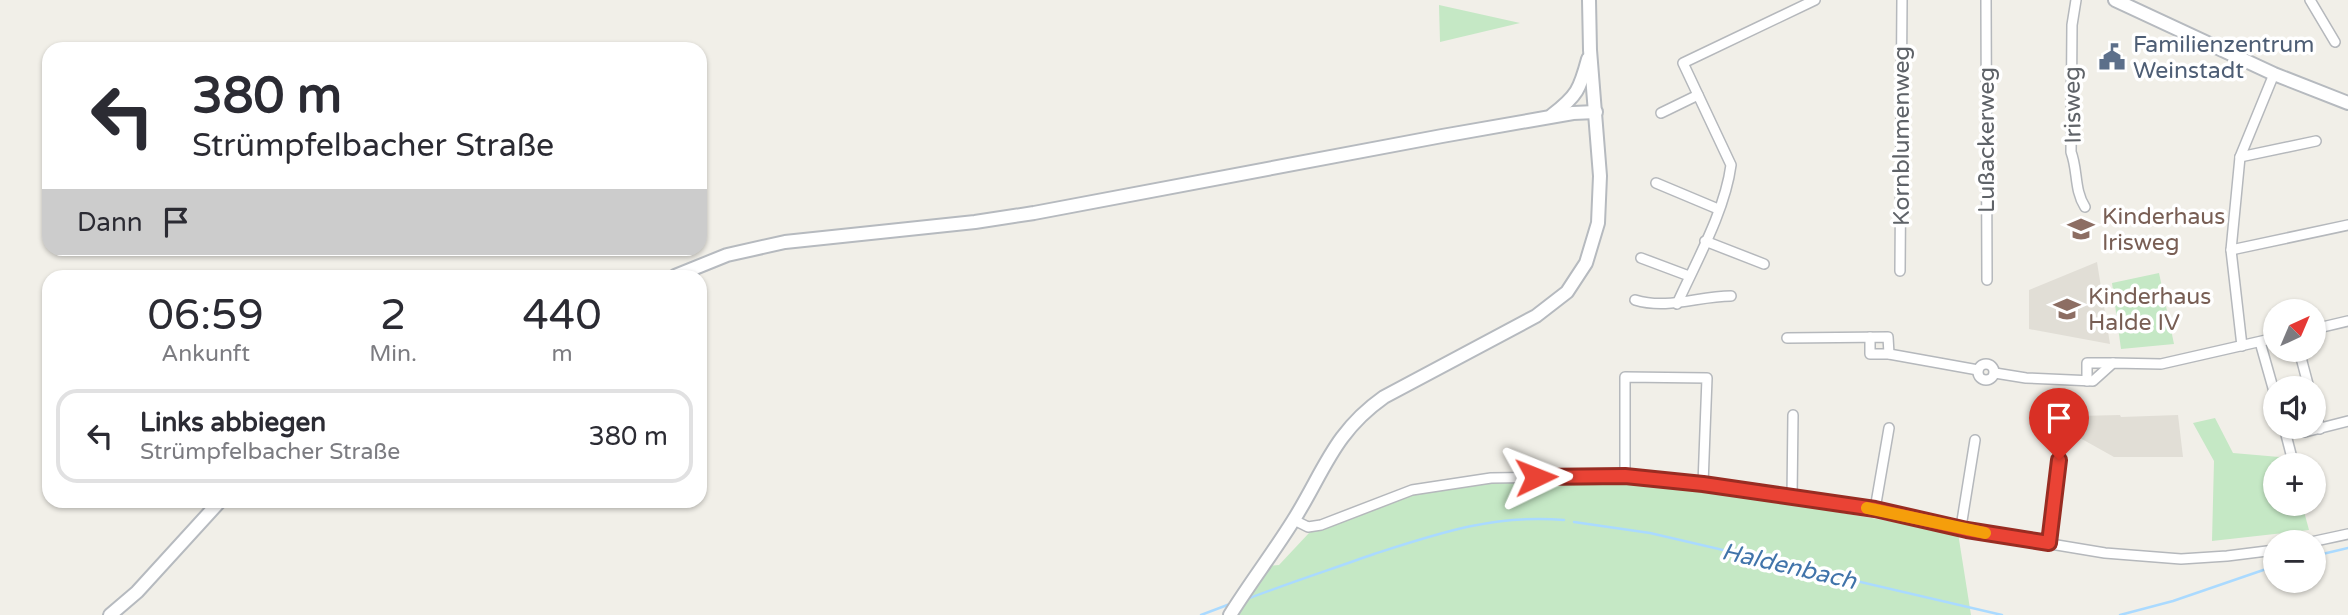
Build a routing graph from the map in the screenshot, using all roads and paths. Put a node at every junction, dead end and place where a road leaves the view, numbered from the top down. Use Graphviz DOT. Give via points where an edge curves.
graph roads {
  1 [pos="1589,0"];
  2 [pos="1815,0"];
  3 [pos="1902,0"];
  4 [pos="1986,0"];
  5 [pos="2076,0"];
  6 [pos="2115,0"];
  7 [pos="2310,0"];
  8 [pos="2335,42"];
  9 [pos="1590,50"];
  10 [pos="2274,74"];
  11 [pos="1698,94"];
  12 [pos="2348,103"];
  13 [pos="1597,112"];
  14 [pos="1661,113"];
  15 [pos="1546,119"];
  16 [pos="2316,141"];
  17 [pos="2240,156"];
  18 [pos="1656,183"];
  19 [pos="2085,207"];
  20 [pos="1718,209"];
  21 [pos="2348,225"];
  22 [pos="1705,241"];
  23 [pos="2231,250"];
  24 [pos="1641,258"];
  25 [pos="1764,264"];
  26 [pos="691,270"];
  27 [pos="1900,271"];
  28 [pos="1689,276"];
  29 [pos="1987,280"];
  30 [pos="1731,296"];
  31 [pos="1635,300"];
  32 [pos="1677,304"];
  33 [pos="2348,321"];
  34 [pos="2326,326"];
  35 [pos="1870,337"];
  36 [pos="1787,338"];
  37 [pos="2263,341"];
  38 [pos="2260,342"];
  39 [pos="2242,346"];
  40 [pos="1889,354"];
  41 [pos="2113,363"];
  42 [pos="2270,376"];
  43 [pos="2087,381"];
  44 [pos="1793,415"];
  45 [pos="2348,421"];
  46 [pos="2326,427"];
  47 [pos="1889,428"];
  48 [pos="1975,440"];
  49 [pos="2059,460"];
  50 [pos="1625,476"];
  51 [pos="1703,484"];
  52 [pos="1792,498"];
  53 [pos="214,508"];
  54 [pos="1875,509"];
  55 [pos="1294,520"];
  56 [pos="1961,527"];
  57 [pos="2348,534"];
  58 [pos="2326,539"];
  59 [pos="2049,543"];
  60 [pos="2263,552"];
  61 [pos="1232,611"];
  62 [pos="110,615"];
  1 -- 9 [label="main road"];
  2 -- 11 [label="street" via="1683,63"];
  3 -- 27 [label="street, Kornblumenweg"];
  4 -- 29 [label="street, Lußackerweg"];
  5 -- 19 [label="street, Irisweg" via="2071,152 2079,198"];
  6 -- 10 [label="main road"];
  7 -- 8 [label="street"];
  9 -- 13 [label="main road"];
  9 -- 15 [label="main road" via="1580,87"];
  10 -- 12 [label="main road"];
  10 -- 17 [label="street"];
  11 -- 14 [label="street"];
  11 -- 20 [label="street" via="1731,165"];
  13 -- 15 [label="main road"];
  13 -- 55 [label="main road" via="1598,223 1576,280 1536,316 1362,412 1345,432"];
  15 -- 26 [label="main road" via="1011,217 785,243 727,255"];
  16 -- 17 [label="street"];
  17 -- 23 [label="street"];
  18 -- 20 [label="street"];
  20 -- 22 [label="street"];
  21 -- 23 [label="street"];
  22 -- 25 [label="street"];
  22 -- 28 [label="street"];
  23 -- 39 [label="street"];
  24 -- 28 [label="street"];
  28 -- 32 [label="street"];
  30 -- 32 [label="street"];
  31 -- 32 [label="street"];
  33 -- 34 [label="street"];
  35 -- 36 [label="street"];
  35 -- 40 [label="street" via="1888,337"];
  35 -- 40 [label="street" via="1870,354"];
  37 -- 38 [label="street"];
  38 -- 39 [label="street"];
  38 -- 42 [label="street"];
  39 -- 41 [label="street" via="2161,364"];
  40 -- 43 [label="street" via="1978,370 1985,380 1995,373"];
  41 -- 43 [label="street"];
  41 -- 43 [label="street" via="2087,363"];
  44 -- 52 [label="street"];
  45 -- 46 [label="street"];
  47 -- 54 [label="street"];
  48 -- 56 [label="street"];
  49 -- 59 [label="street"];
  50 -- 51 [label="street"];
  50 -- 51 [label="street" via="1625,377 1707,378"];
  50 -- 55 [label="street" via="1491,478 1412,490 1321,525 1308,527"];
  51 -- 52 [label="street"];
  52 -- 54 [label="street"];
  53 -- 62 [label="main road"];
  54 -- 56 [label="street"];
  55 -- 61 [label="main road"];
  56 -- 59 [label="street"];
  57 -- 58 [label="street"];
  59 -- 60 [label="street" via="2105,553 2182,558"];
}
